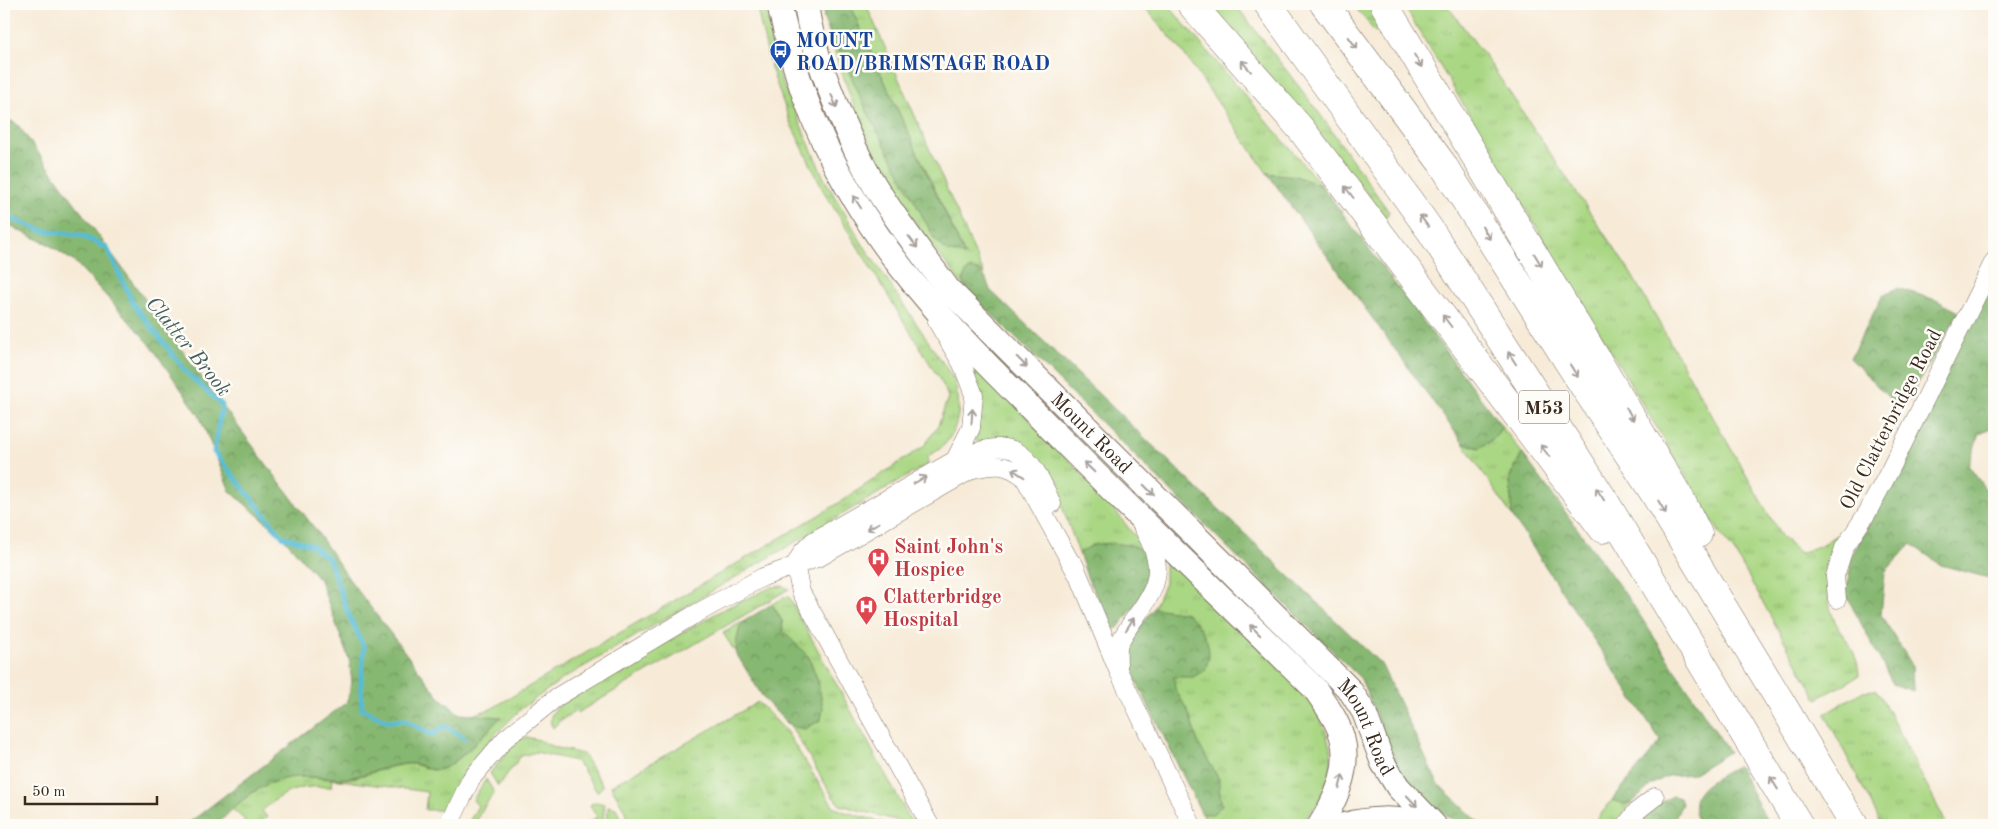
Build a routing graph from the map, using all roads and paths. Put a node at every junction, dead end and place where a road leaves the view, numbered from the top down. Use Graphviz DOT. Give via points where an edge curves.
graph roads {
  1 [pos="779,4"];
  2 [pos="806,4"];
  3 [pos="1191,4"];
  4 [pos="1268,4"];
  5 [pos="1324,4"];
  6 [pos="1384,4"];
  7 [pos="1994,261"];
  8 [pos="915,285"];
  9 [pos="954,460"];
  10 [pos="1134,511"];
  11 [pos="794,566"];
  12 [pos="1077,574"];
  13 [pos="1838,599"];
  14 [pos="1700,658"];
  15 [pos="1118,670"];
  16 [pos="1785,709"];
  17 [pos="1654,797"];
  18 [pos="1188,818"];
  19 [pos="448,825"];
  20 [pos="930,825"];
  21 [pos="1197,825"];
  22 [pos="1320,825"];
  23 [pos="1344,825"];
  24 [pos="1423,825"];
  25 [pos="1434,825"];
  26 [pos="1626,825"];
  27 [pos="1799,825"];
  28 [pos="1854,825"];
  8 -- 1 [label="main road, Mount Road, one-way" via="852,194 826,146 804,94"];
  2 -- 25 [label="main road, Mount Road, one-way" via="818,57 850,139 875,185 943,281 1350,690 1364,712 1383,763 1398,787"];
  14 -- 3 [label="highway, one-way" via="1301,129"];
  14 -- 4 [label="highway, M53, one-way" via="1604,500 1430,230"];
  5 -- 16 [label="highway, M53, one-way" via="1441,162 1652,490"];
  6 -- 16 [label="highway, one-way" via="1681,500"];
  7 -- 13 [label="street, Old Clatterbridge Road" via="1889,472 1844,548 1835,576"];
  9 -- 8 [label="street, Mount Road, one-way" via="971,428 974,395 962,364"];
  10 -- 8 [label="main road, Mount Road, one-way" via="978,356"];
  11 -- 9 [label="street, one-way" via="802,551 813,541"];
  9 -- 12 [label="street" via="993,447 1020,453 1030,461 1050,500"];
  15 -- 10 [label="street, one-way" via="1118,646 1154,587 1157,562"];
  22 -- 10 [label="main road, Mount Road, one-way" via="1334,803 1342,781 1342,738 1332,714 1315,689"];
  12 -- 11 [label="street, one-way" via="1024,477 1014,469 991,465 973,469 820,557"];
  11 -- 19 [label="street" via="763,577 692,616 557,697 505,739 471,779"];
  11 -- 20 [label="street" via="802,592"];
  12 -- 15 [label="street"];
  27 -- 14 [label="highway, M53, one-way"];
  15 -- 18 [label="street"];
  16 -- 28 [label="highway, M53"];
  17 -- 26 [label="street" via="1637,810"];
  18 -- 21 [label="street"];
  23 -- 24 [label="main road" via="1370,820 1399,820"];
}
